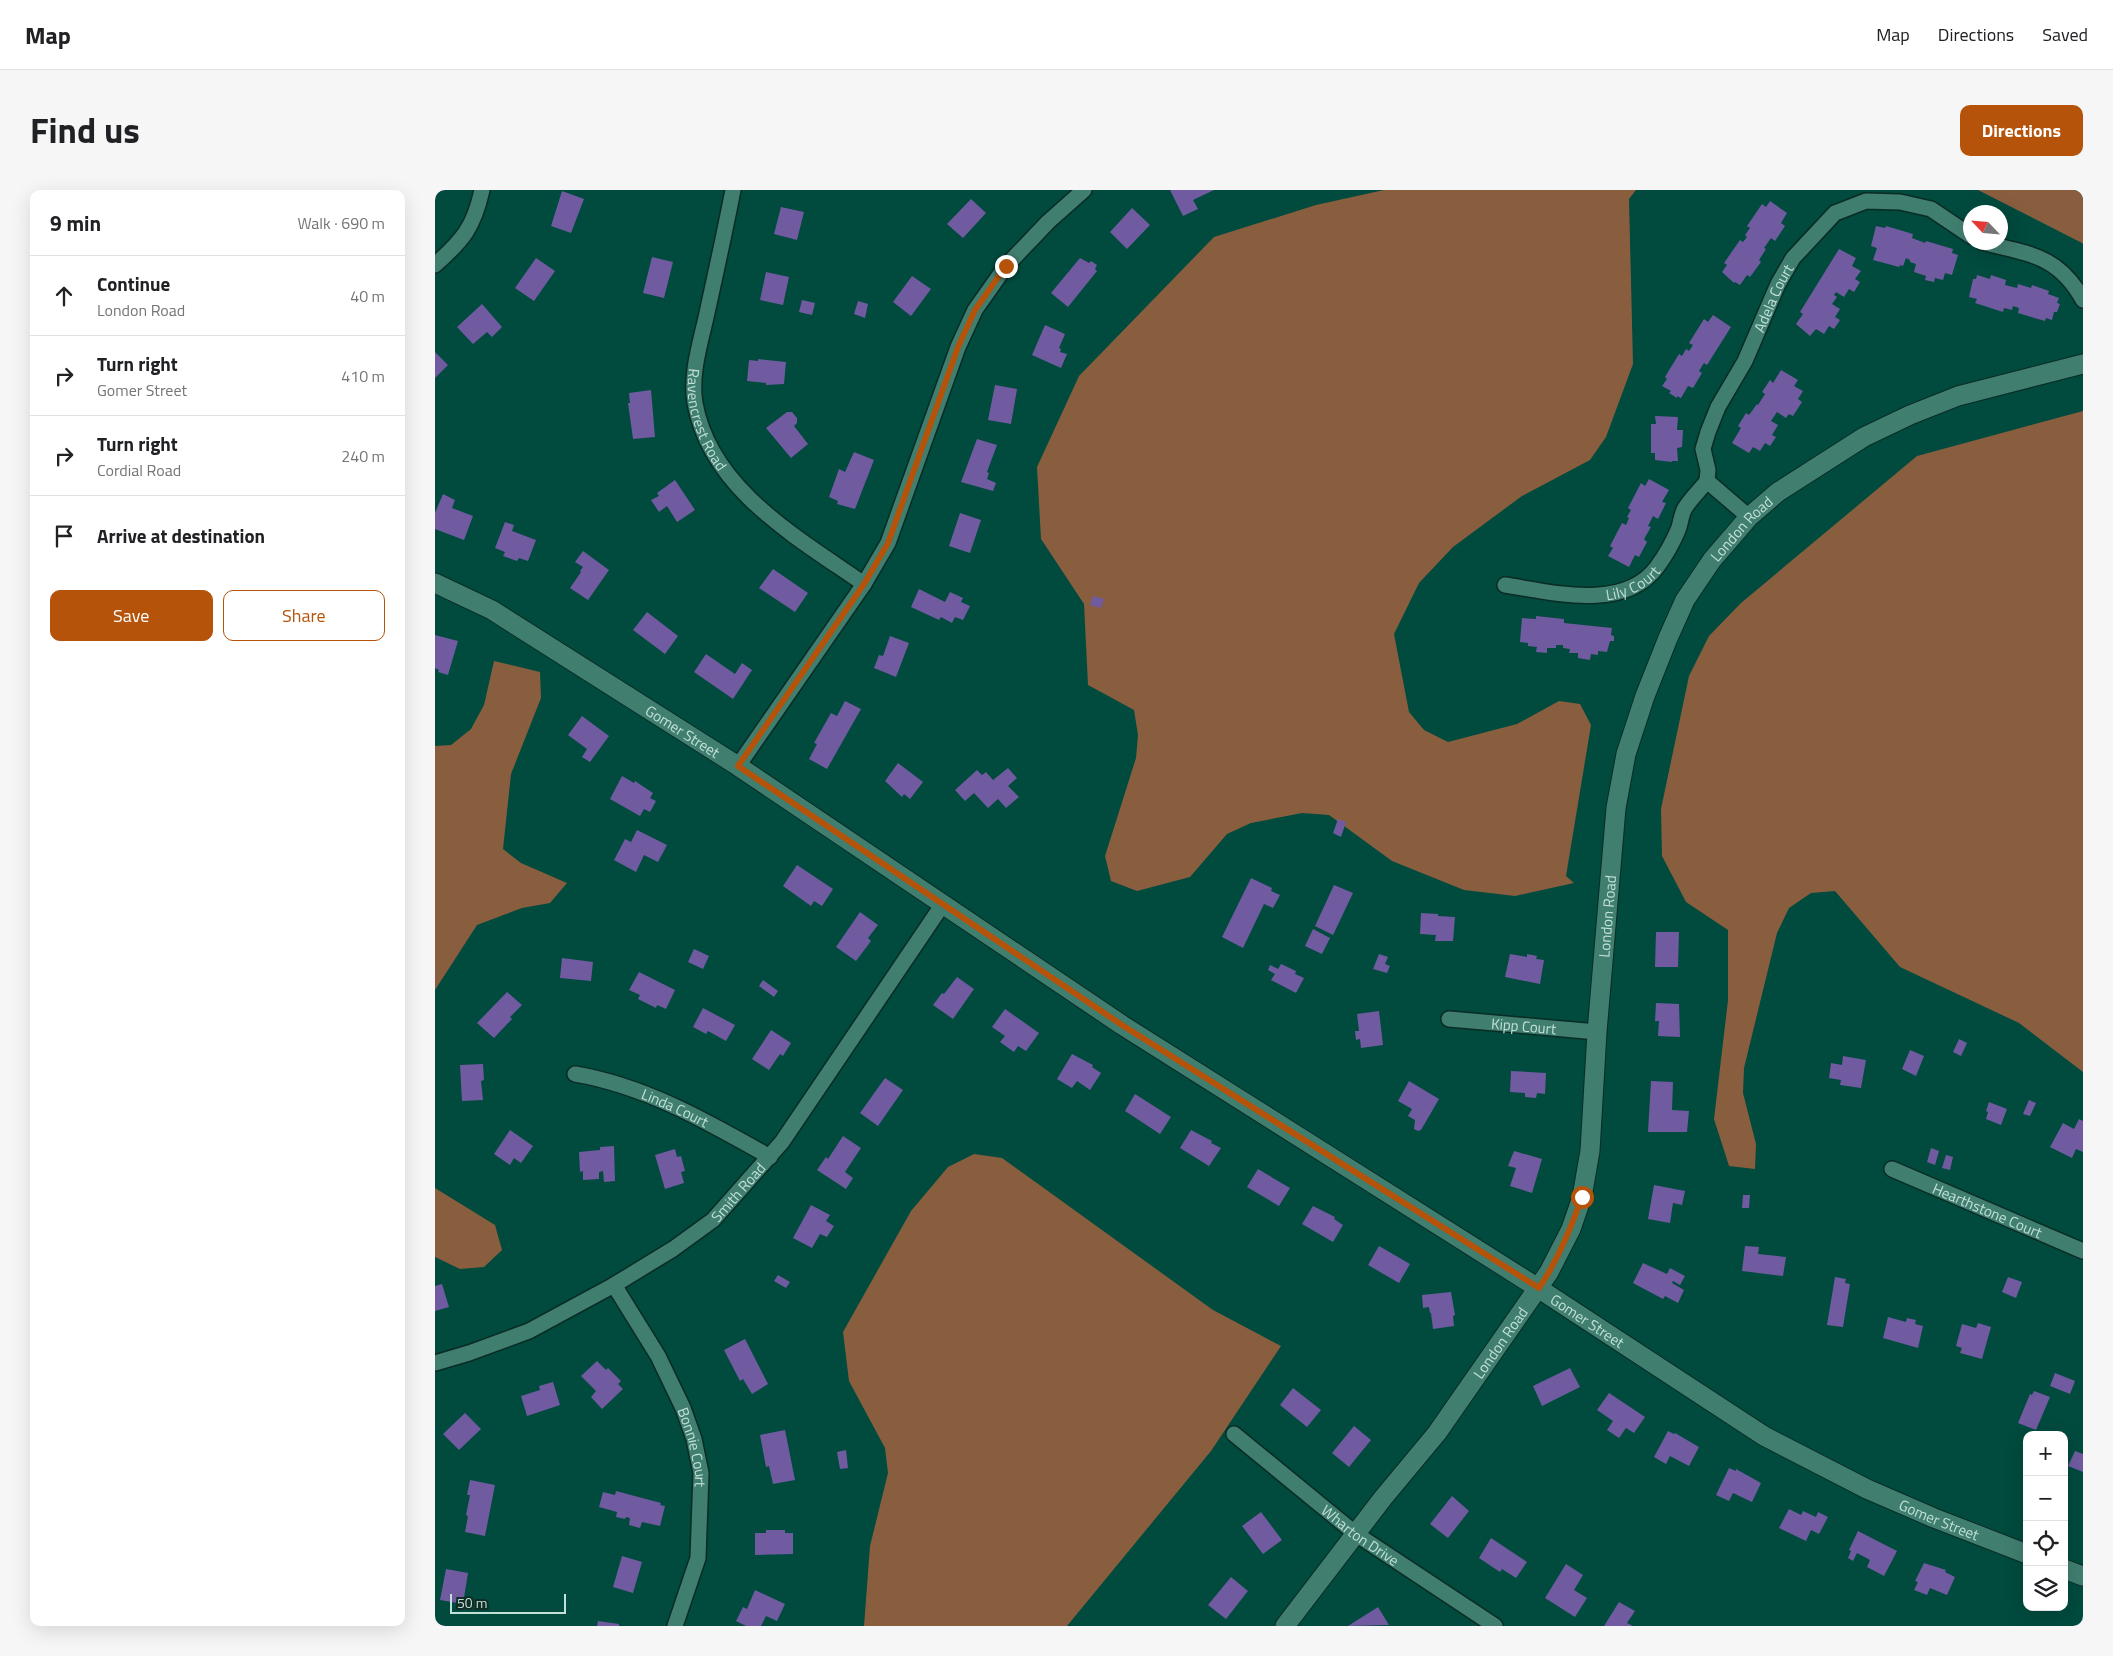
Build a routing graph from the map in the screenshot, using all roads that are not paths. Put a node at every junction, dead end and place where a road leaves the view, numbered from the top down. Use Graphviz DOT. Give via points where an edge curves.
graph roads {
  1 [pos="482,190"];
  2 [pos="733,190"];
  3 [pos="1084,190"];
  4 [pos="1963,231"];
  5 [pos="2008,248"];
  6 [pos="435,265"];
  7 [pos="2083,300"];
  8 [pos="2083,364"];
  9 [pos="1707,481"];
  10 [pos="1749,517"];
  11 [pos="435,583"];
  12 [pos="864,584"];
  13 [pos="1505,585"];
  14 [pos="738,766"];
  15 [pos="943,904"];
  16 [pos="1449,1019"];
  17 [pos="1597,1032"];
  18 [pos="575,1074"];
  19 [pos="770,1157"];
  20 [pos="1892,1168"];
  21 [pos="2083,1252"];
  22 [pos="614,1286"];
  23 [pos="1539,1288"];
  24 [pos="435,1363"];
  25 [pos="1233,1434"];
  26 [pos="1355,1534"];
  27 [pos="2023,1552"];
  28 [pos="2068,1570"];
  29 [pos="2083,1576"];
  30 [pos="675,1626"];
  31 [pos="1285,1626"];
  32 [pos="1495,1626"];
  1 -- 6 [label="street" via="469,231"];
  2 -- 12 [label="street, Ravencrest Road" via="695,366 695,402 709,447 726,473 751,499 797,537"];
  3 -- 12 [label="street" via="1006,266 975,310 958,347 888,543"];
  4 -- 9 [label="street, Adela Court" via="1931,209 1900,202 1866,201 1835,213 1793,258 1745,362 1718,407 1703,449"];
  5 -- 7 [label="street" via="2026,252 2054,266 2077,288"];
  8 -- 10 [label="street, London Road" via="1958,396 1909,415 1841,451 1779,492"];
  9 -- 10 [label="street"];
  9 -- 13 [label="street, Lily Court" via="1685,508 1657,568 1627,590 1576,596"];
  10 -- 17 [label="street, London Road" via="1712,560 1685,600 1661,654 1627,754 1612,840"];
  11 -- 14 [label="street, Gomer Street" via="492,610"];
  12 -- 14 [label="street"];
  14 -- 15 [label="street, Gomer Street"];
  15 -- 19 [label="street, Smith Road"];
  15 -- 23 [label="street, Gomer Street" via="1122,1025"];
  16 -- 17 [label="street, Kipp Court"];
  17 -- 23 [label="street, London Road" via="1590,1151 1582,1197 1571,1228"];
  18 -- 19 [label="street, Linda Court" via="601,1078 670,1104"];
  19 -- 22 [label="street, Smith Road" via="713,1220"];
  20 -- 21 [label="street, Hearthstone Court"];
  22 -- 24 [label="street, Smith Road" via="529,1330"];
  22 -- 30 [label="street, Bonnie Court" via="658,1356 683,1408 701,1473 698,1558"];
  23 -- 26 [label="street, London Road" via="1437,1433"];
  23 -- 27 [label="street, Gomer Street" via="1764,1436 1867,1489"];
  25 -- 26 [label="street, Wharton Drive"];
  26 -- 31 [label="street, London Road"];
  26 -- 32 [label="street, Wharton Drive"];
  28 -- 29 [label="street"];
}
